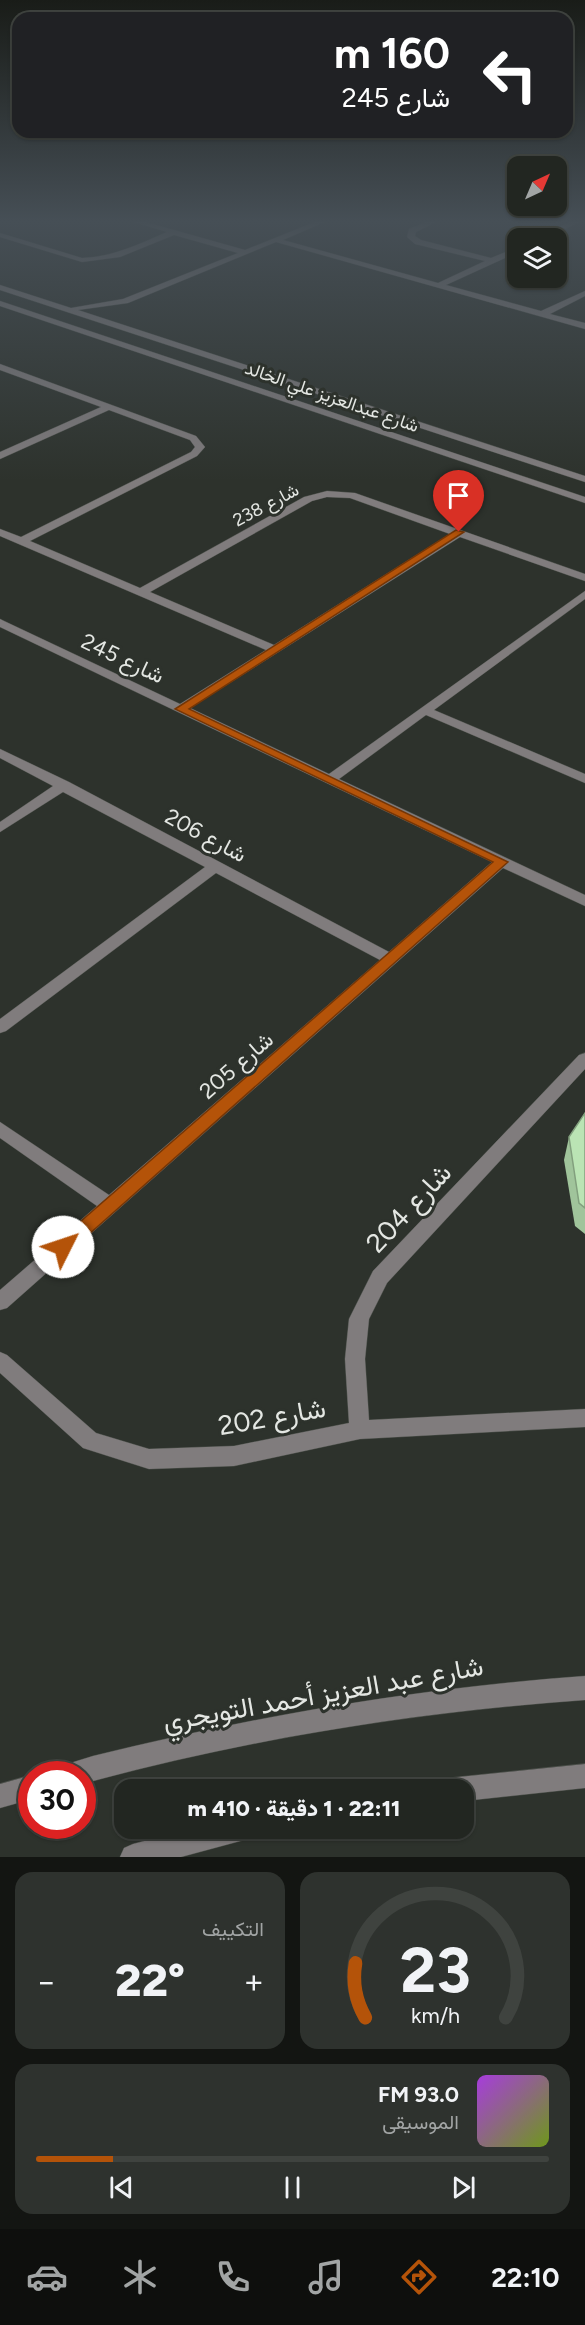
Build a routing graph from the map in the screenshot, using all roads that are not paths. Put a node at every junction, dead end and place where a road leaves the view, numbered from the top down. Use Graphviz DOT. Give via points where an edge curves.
graph roads {
  1 [pos="14,308"];
  2 [pos="63,308"];
  3 [pos="77,308"];
  4 [pos="117,308"];
  5 [pos="519,308"];
  6 [pos="555,308"];
  7 [pos="67,309"];
  8 [pos="542,314"];
  9 [pos="112,324"];
  10 [pos="585,326"];
  11 [pos="0,367"];
  12 [pos="13,372"];
  13 [pos="0,377"];
  14 [pos="109,407"];
  15 [pos="318,410"];
  16 [pos="475,442"];
  17 [pos="0,456"];
  18 [pos="585,479"];
  19 [pos="585,500"];
  20 [pos="0,532"];
  21 [pos="459,532"];
  22 [pos="21,541"];
  23 [pos="585,578"];
  24 [pos="141,592"];
  25 [pos="585,594"];
  26 [pos="0,623"];
  27 [pos="274,649"];
  28 [pos="180,709"];
  29 [pos="424,710"];
  30 [pos="0,753"];
  31 [pos="585,779"];
  32 [pos="329,780"];
  33 [pos="64,785"];
  34 [pos="0,828"];
  35 [pos="501,862"];
  36 [pos="216,866"];
  37 [pos="585,902"];
  38 [pos="390,959"];
  39 [pos="0,1027"];
  40 [pos="585,1059"];
  41 [pos="0,1129"];
  42 [pos="110,1205"];
  43 [pos="0,1302"];
  44 [pos="0,1361"];
  45 [pos="585,1418"];
  46 [pos="360,1430"];
  47 [pos="585,1688"];
  48 [pos="96,1768"];
  49 [pos="585,1776"];
  50 [pos="474,1787"];
  51 [pos="18,1791"];
  52 [pos="0,1796"];
  53 [pos="202,1839"];
  54 [pos="133,1857"];
  1 -- 15 [label="street, شارع عبدالعزيز علي الخالد"];
  2 -- 7 [label="street, شارع عبدالعزيز علي الخالد"];
  3 -- 7 [label="street"];
  4 -- 9 [label="street" via="112,312"];
  5 -- 8 [label="street"];
  6 -- 8 [label="street"];
  7 -- 9 [label="street, شارع عبدالعزيز علي الخالد"];
  8 -- 10 [label="street"];
  9 -- 16 [label="street, شارع عبدالعزيز علي الخالد"];
  11 -- 12 [label="street"];
  12 -- 13 [label="street"];
  12 -- 14 [label="street"];
  14 -- 17 [label="street"];
  14 -- 22 [label="street" via="193,438 200,447 194,454"];
  15 -- 16 [label="street" via="368,419 455,447"];
  15 -- 19 [label="street, شارع عبدالعزيز علي الخالد"];
  16 -- 18 [label="street, شارع عبدالعزيز علي الخالد"];
  20 -- 22 [label="street"];
  21 -- 23 [label="street, شارع 238"];
  21 -- 24 [label="street, شارع 238" via="351,495 327,494 308,499"];
  21 -- 27 [label="street"];
  22 -- 24 [label="street"];
  24 -- 27 [label="street"];
  25 -- 29 [label="street"];
  26 -- 28 [label="street, شارع 245"];
  27 -- 28 [label="street"];
  28 -- 32 [label="street, شارع 245"];
  29 -- 31 [label="street"];
  29 -- 32 [label="street"];
  30 -- 33 [label="street, شارع 206"];
  32 -- 35 [label="street, شارع 245"];
  33 -- 34 [label="street"];
  33 -- 36 [label="street, شارع 206"];
  35 -- 37 [label="street, شارع 245"];
  35 -- 38 [label="street, شارع 205"];
  36 -- 38 [label="street, شارع 206"];
  36 -- 39 [label="street"];
  38 -- 42 [label="street, شارع 205"];
  40 -- 46 [label="street, شارع 204" via="380,1278 358,1319 355,1359"];
  41 -- 42 [label="street"];
  42 -- 43 [label="street, شارع 205"];
  44 -- 46 [label="street, شارع 202" via="90,1441 149,1459 234,1456"];
  45 -- 46 [label="street, شارع 202"];
  47 -- 48 [label="street, شارع عبد العزيز أحمد التويجري" via="507,1692 322,1719"];
  49 -- 50 [label="street"];
  51 -- 52 [label="street"];
  53 -- 54 [label="street"];
}
